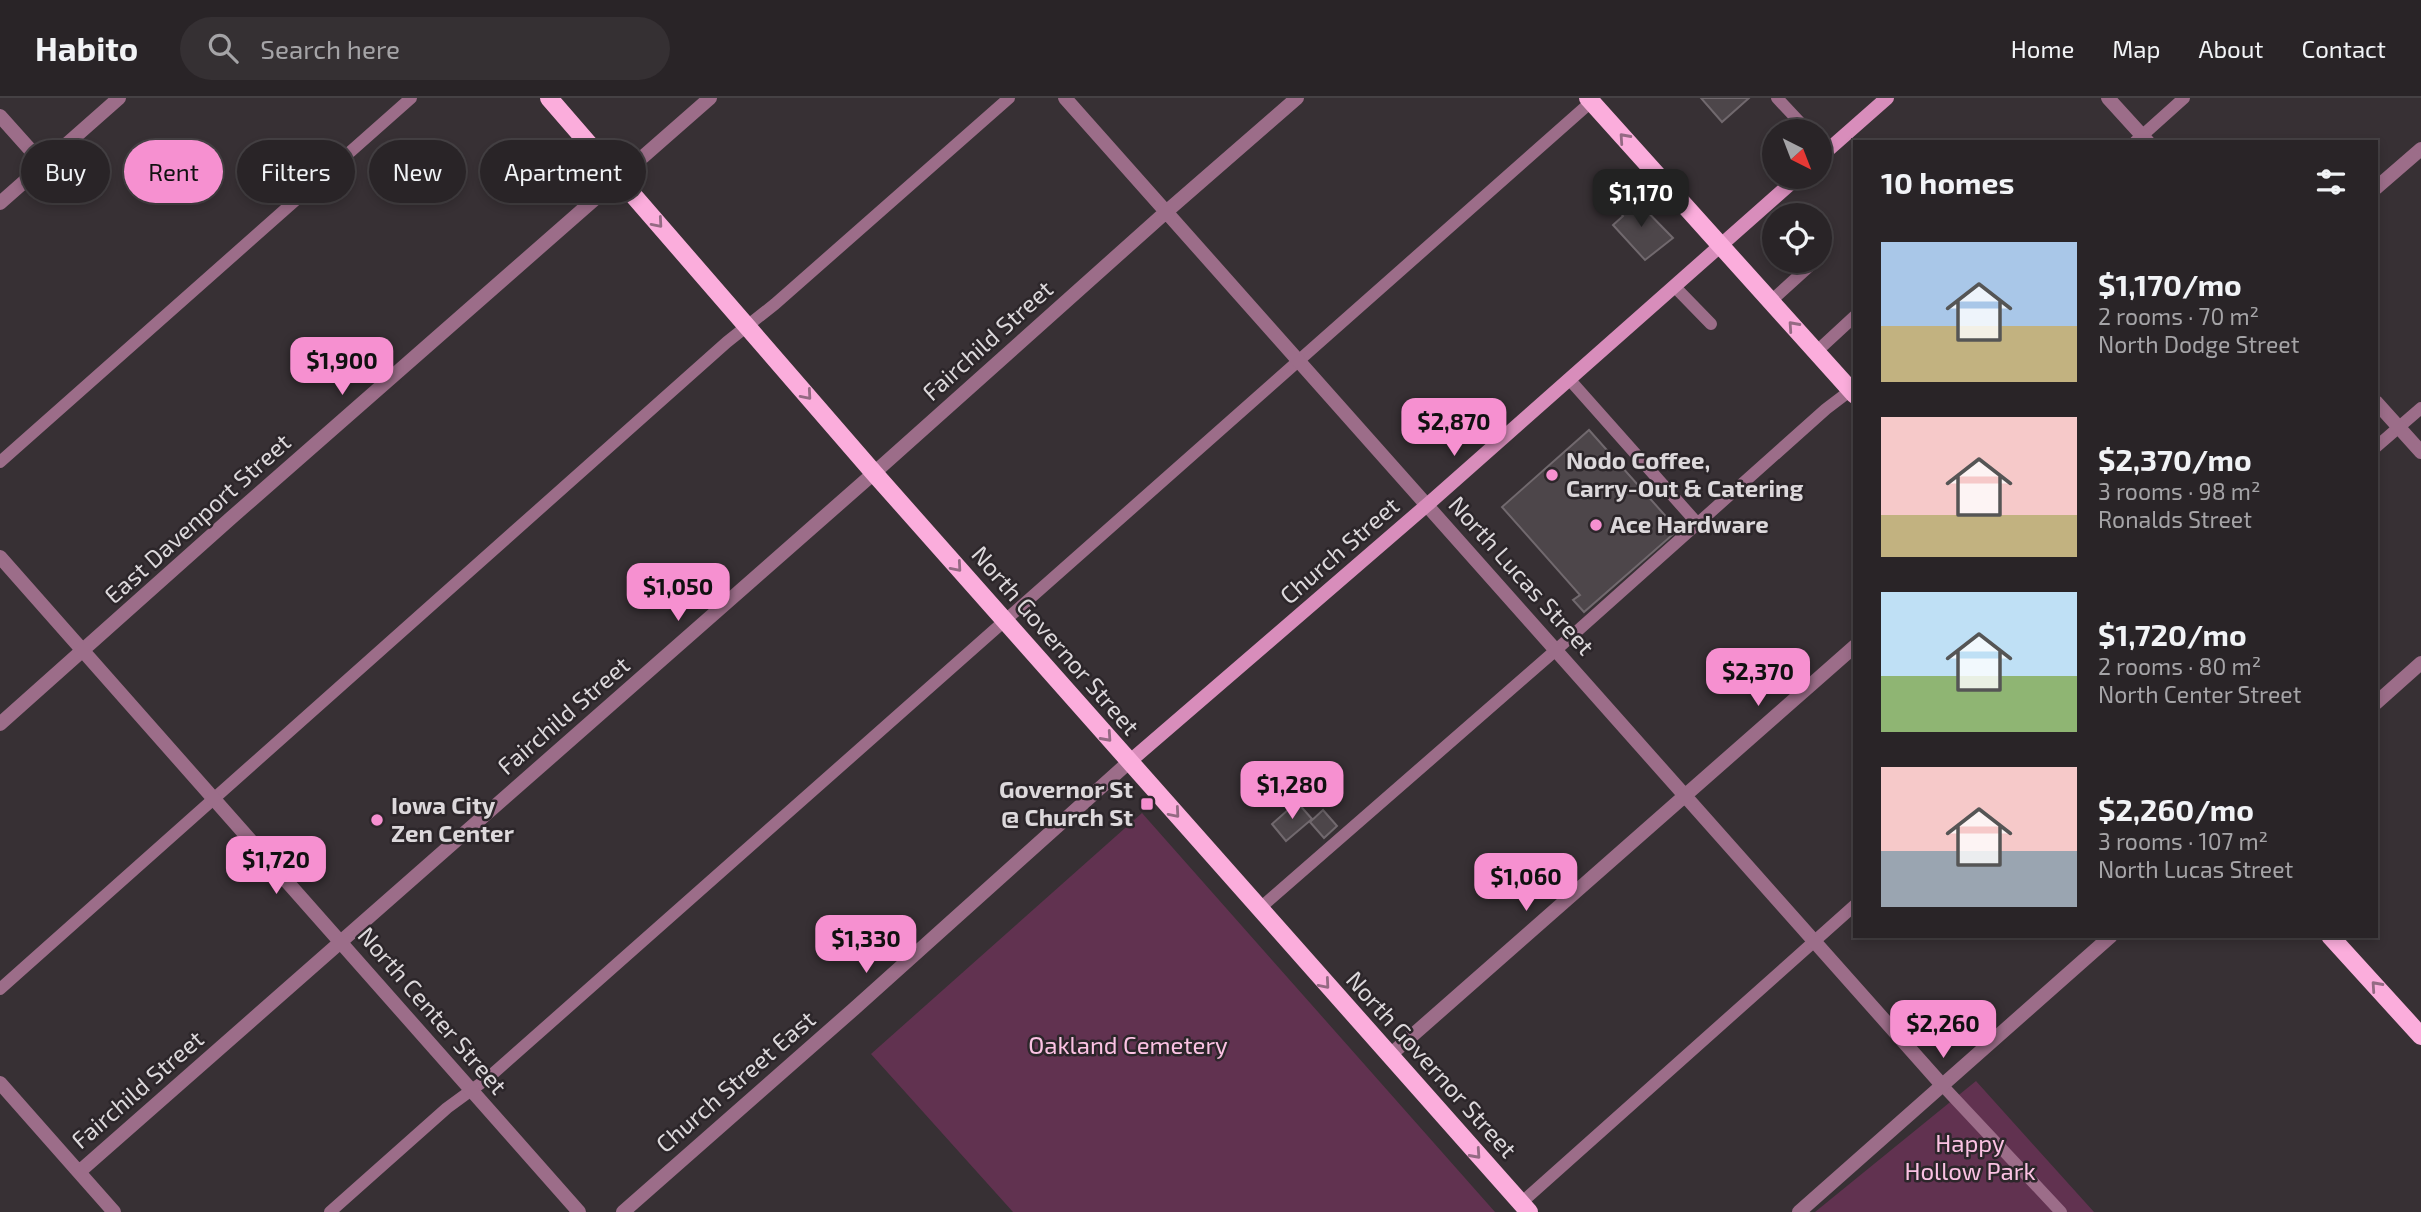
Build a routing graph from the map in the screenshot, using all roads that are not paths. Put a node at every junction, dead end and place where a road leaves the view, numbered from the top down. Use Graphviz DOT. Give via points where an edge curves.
graph roads {
  1 [pos="119,98"];
  2 [pos="411,98"];
  3 [pos="549,98"];
  4 [pos="710,98"];
  5 [pos="1009,98"];
  6 [pos="1065,98"];
  7 [pos="1297,98"];
  8 [pos="1777,98"];
  9 [pos="1887,98"];
  10 [pos="2108,98"];
  11 [pos="2184,98"];
  12 [pos="1590,100"];
  13 [pos="0,116"];
  14 [pos="1797,119"];
  15 [pos="22,140"];
  16 [pos="71,140"];
  17 [pos="586,140"];
  18 [pos="2142,140"];
  19 [pos="1832,143"];
  20 [pos="2421,149"];
  21 [pos="646,154"];
  22 [pos="21,184"];
  23 [pos="2378,186"];
  24 [pos="1784,189"];
  25 [pos="0,203"];
  26 [pos="590,203"];
  27 [pos="641,203"];
  28 [pos="1166,212"];
  29 [pos="1720,245"];
  30 [pos="1802,273"];
  31 [pos="1674,286"];
  32 [pos="1771,302"];
  33 [pos="1853,318"];
  34 [pos="1711,324"];
  35 [pos="747,326"];
  36 [pos="1816,352"];
  37 [pos="1298,361"];
  38 [pos="1569,379"];
  39 [pos="1853,389"];
  40 [pos="1853,391"];
  41 [pos="2378,404"];
  42 [pos="2421,408"];
  43 [pos="2399,427"];
  44 [pos="2378,445"];
  45 [pos="2421,453"];
  46 [pos="0,462"];
  47 [pos="874,473"];
  48 [pos="1427,505"];
  49 [pos="1697,523"];
  50 [pos="0,557"];
  51 [pos="1005,621"];
  52 [pos="1853,648"];
  53 [pos="1556,650"];
  54 [pos="83,652"];
  55 [pos="2421,663"];
  56 [pos="2378,701"];
  57 [pos="0,724"];
  58 [pos="1129,762"];
  59 [pos="1685,796"];
  60 [pos="214,800"];
  61 [pos="1853,907"];
  62 [pos="1259,909"];
  63 [pos="2110,938"];
  64 [pos="2332,938"];
  65 [pos="1814,941"];
  66 [pos="341,943"];
  67 [pos="0,989"];
  68 [pos="2421,1036"];
  69 [pos="1389,1056"];
  70 [pos="0,1083"];
  71 [pos="1942,1085"];
  72 [pos="471,1090"];
  73 [pos="79,1172"];
  74 [pos="1525,1208"];
  75 [pos="114,1212"];
  76 [pos="330,1212"];
  77 [pos="579,1212"];
  78 [pos="623,1212"];
  79 [pos="1799,1212"];
  80 [pos="2061,1212"];
  1 -- 16 [label="street"];
  2 -- 46 [label="lane"];
  3 -- 17 [label="main road, North Governor Street"];
  4 -- 21 [label="street, East Davenport Street"];
  5 -- 35 [label="lane"];
  6 -- 28 [label="street, North Lucas Street"];
  7 -- 28 [label="street, Fairchild Street"];
  8 -- 14 [label="lane"];
  9 -- 19 [label="street"];
  10 -- 18 [label="street"];
  11 -- 18 [label="lane"];
  29 -- 12 [label="main road, one-way"];
  12 -- 37 [label="lane"];
  13 -- 15 [label="street"];
  20 -- 23 [label="street"];
  22 -- 25 [label="street"];
  24 -- 29 [label="street, Church Street"];
  26 -- 54 [label="street, East Davenport Street"];
  27 -- 35 [label="main road, North Governor Street, one-way"];
  28 -- 37 [label="street, North Lucas Street"];
  28 -- 47 [label="street, Fairchild Street"];
  29 -- 31 [label="street, Church Street"];
  29 -- 32 [label="main road"];
  30 -- 32 [label="lane"];
  31 -- 34 [label="lane"];
  31 -- 38 [label="street, Church Street"];
  36 -- 32 [label="main road, one-way"];
  33 -- 36 [label="lane"];
  35 -- 47 [label="main road, North Governor Street, one-way"];
  35 -- 60 [label="lane"];
  36 -- 39 [label="main road"];
  37 -- 48 [label="street, North Lucas Street"];
  37 -- 51 [label="lane"];
  38 -- 48 [label="street, Church Street"];
  38 -- 49 [label="lane"];
  40 -- 49 [label="lane"];
  41 -- 43 [label="street"];
  42 -- 43 [label="lane"];
  43 -- 44 [label="lane"];
  43 -- 45 [label="street"];
  47 -- 51 [label="main road, North Governor Street, one-way"];
  47 -- 66 [label="street, Fairchild Street"];
  48 -- 53 [label="street, North Lucas Street"];
  48 -- 58 [label="street, Church Street"];
  49 -- 53 [label="lane"];
  50 -- 54 [label="street, North Center Street"];
  51 -- 58 [label="main road, North Governor Street, one-way"];
  51 -- 72 [label="lane"];
  52 -- 59 [label="street"];
  53 -- 59 [label="street, North Lucas Street"];
  53 -- 62 [label="lane"];
  54 -- 57 [label="street, East Davenport Street"];
  54 -- 60 [label="street, North Center Street"];
  55 -- 56 [label="street"];
  58 -- 62 [label="main road, North Governor Street, one-way"];
  58 -- 78 [label="street, Church Street East"];
  59 -- 65 [label="street, North Lucas Street"];
  59 -- 69 [label="street"];
  60 -- 66 [label="street, North Center Street"];
  60 -- 67 [label="lane"];
  61 -- 65 [label="lane"];
  62 -- 69 [label="main road, North Governor Street, one-way"];
  63 -- 71 [label="street"];
  68 -- 64 [label="main road, one-way"];
  65 -- 71 [label="street, North Lucas Street"];
  65 -- 74 [label="lane"];
  66 -- 72 [label="street, North Center Street"];
  66 -- 73 [label="street, Fairchild Street"];
  69 -- 74 [label="main road, North Governor Street, one-way"];
  70 -- 73 [label="street"];
  71 -- 79 [label="street"];
  71 -- 80 [label="lane"];
  72 -- 76 [label="lane"];
  72 -- 77 [label="street, North Center Street"];
  73 -- 75 [label="street"];
}
